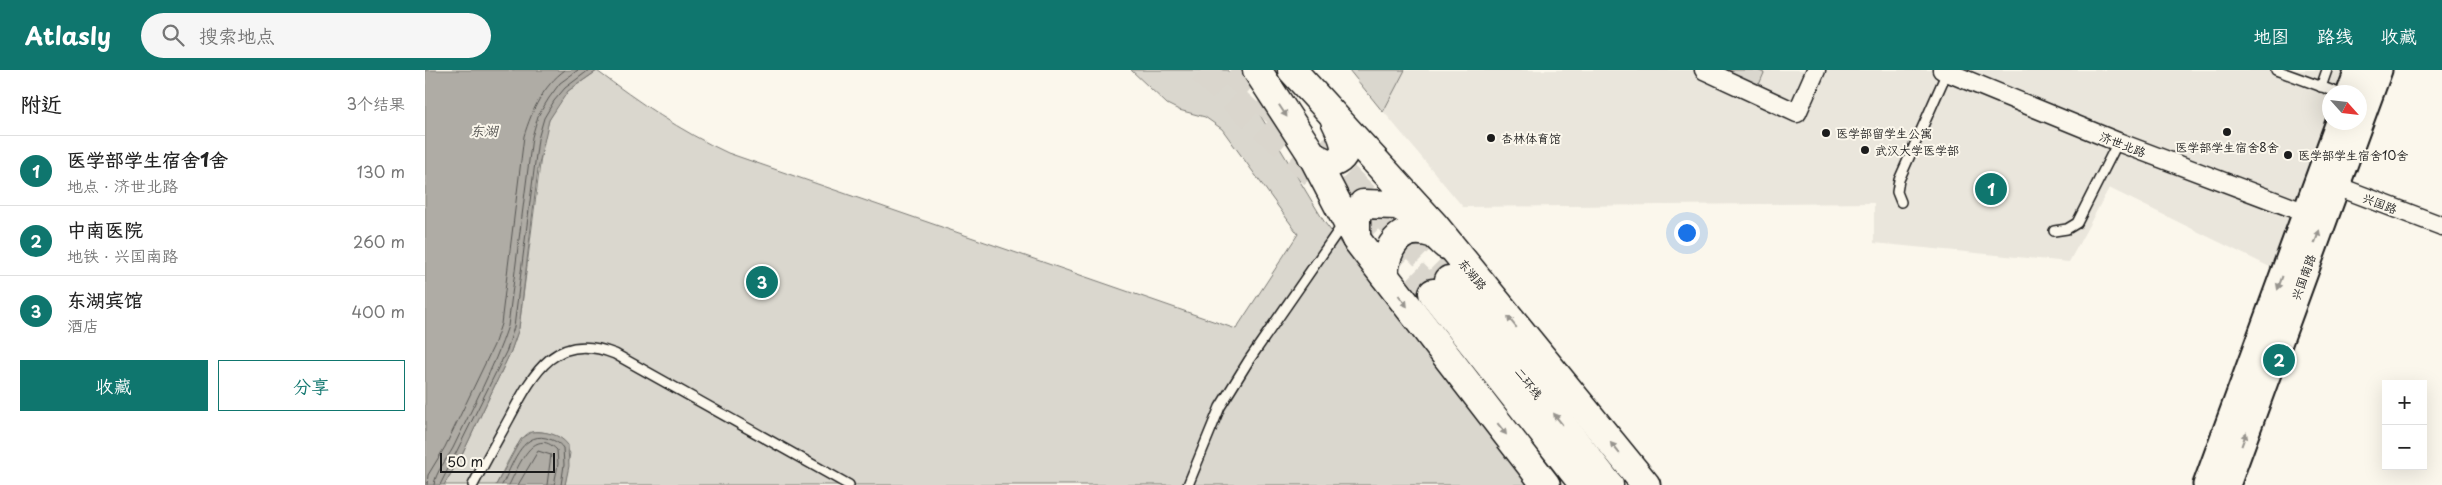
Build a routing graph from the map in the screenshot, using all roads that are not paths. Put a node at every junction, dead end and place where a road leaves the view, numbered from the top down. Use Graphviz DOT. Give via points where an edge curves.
graph roads {
  1 [pos="1257,70"];
  2 [pos="1292,70"];
  3 [pos="1704,70"];
  4 [pos="1816,70"];
  5 [pos="2276,70"];
  6 [pos="2327,70"];
  7 [pos="2358,70"];
  8 [pos="2379,70"];
  9 [pos="1945,71"];
  10 [pos="2353,85"];
  11 [pos="2321,87"];
  12 [pos="1332,112"];
  13 [pos="2337,130"];
  14 [pos="1359,142"];
  15 [pos="2118,142"];
  16 [pos="1312,156"];
  17 [pos="2327,182"];
  18 [pos="1901,202"];
  19 [pos="2306,213"];
  20 [pos="1350,216"];
  21 [pos="1435,226"];
  22 [pos="2442,226"];
  23 [pos="2054,231"];
  24 [pos="1384,276"];
  25 [pos="1448,277"];
  26 [pos="473,485"];
  27 [pos="849,485"];
  28 [pos="1188,485"];
  29 [pos="1546,485"];
  30 [pos="1584,485"];
  31 [pos="1609,485"];
  32 [pos="1646,485"];
  33 [pos="2206,485"];
  34 [pos="2227,485"];
  1 -- 16 [label="main road, one-way"];
  2 -- 12 [label="main road, 东湖路"];
  3 -- 4 [label="street" via="1797,113"];
  5 -- 11 [label="lane"];
  6 -- 11 [label="lane"];
  7 -- 10 [label="main road"];
  8 -- 17 [label="main road, 兴国南路"];
  9 -- 15 [label="street, 济世北路"];
  9 -- 18 [label="lane" via="1899,180 1897,192"];
  12 -- 14 [label="main road, 东湖路"];
  12 -- 16 [label="main road" via="1346,145 1344,154 1338,162 1329,164"];
  13 -- 17 [label="main road, 兴国南路"];
  14 -- 20 [label="main road" via="1366,188"];
  14 -- 21 [label="main road, 东湖路"];
  15 -- 19 [label="street, 济世北路"];
  15 -- 23 [label="lane" via="2077,223"];
  16 -- 20 [label="main road"];
  17 -- 19 [label="main road, 兴国南路"];
  17 -- 22 [label="street, 兴国路"];
  34 -- 17 [label="main road, 兴国南路, one-way"];
  19 -- 33 [label="main road, 兴国南路, one-way"];
  20 -- 21 [label="main road" via="1397,205"];
  20 -- 24 [label="main road"];
  20 -- 28 [label="lane" via="1249,360 1220,408"];
  21 -- 25 [label="main road, 东湖路"];
  24 -- 25 [label="main road" via="1388,250 1398,238 1414,232 1432,233"];
  24 -- 29 [label="main road, one-way"];
  25 -- 30 [label="main road, 二环线"];
  31 -- 25 [label="main road, 二环线, one-way"];
  32 -- 25 [label="main road, 东湖路, one-way"];
  26 -- 27 [label="lane" via="529,382 556,355 583,346 615,354"];
}
